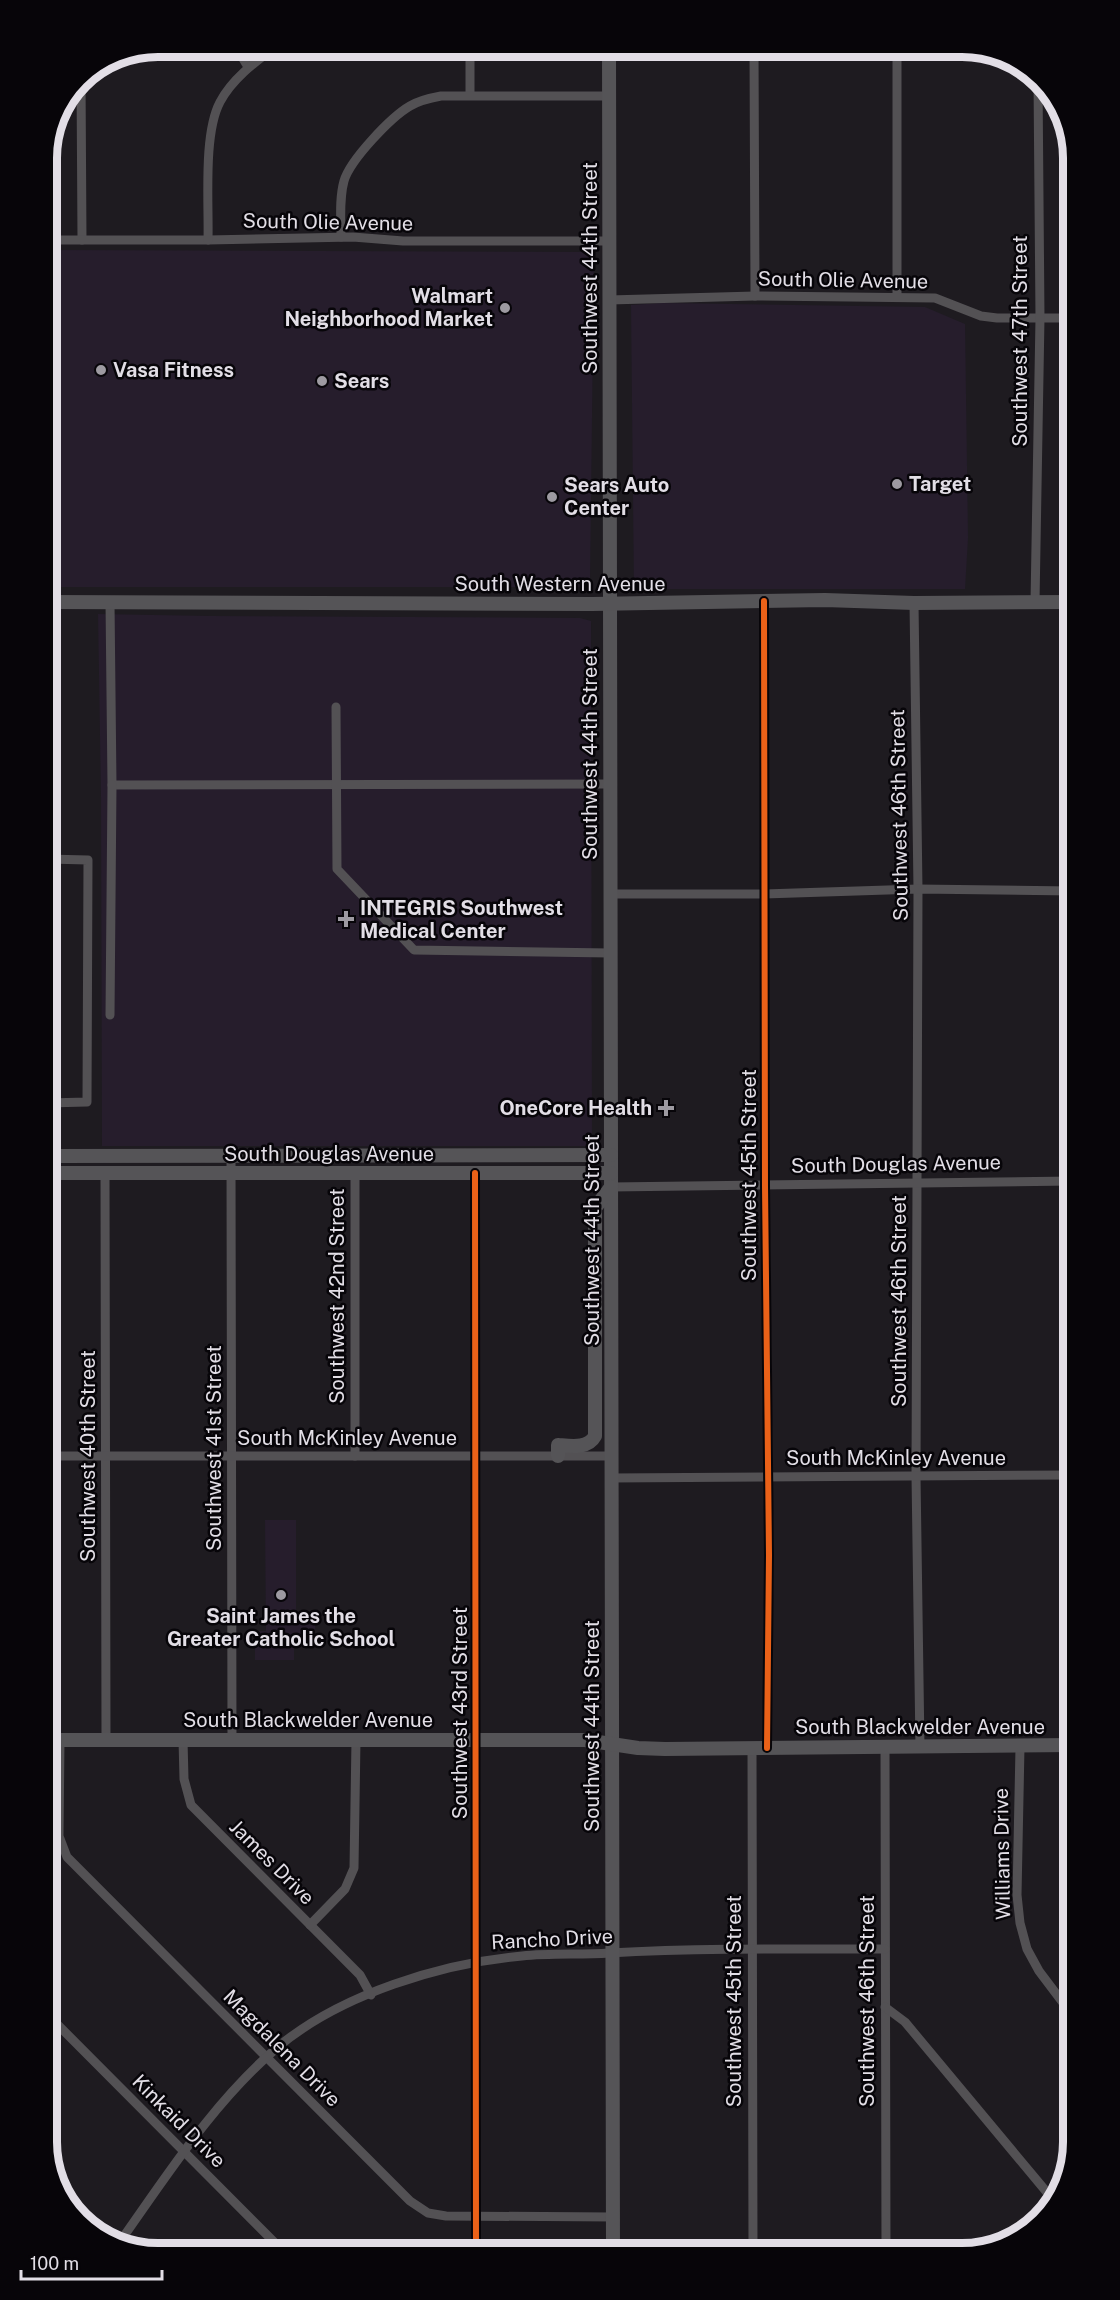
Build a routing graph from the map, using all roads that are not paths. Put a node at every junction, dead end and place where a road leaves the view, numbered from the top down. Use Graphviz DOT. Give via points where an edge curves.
graph roads {
  1 [pos="242,57"];
  2 [pos="262,57"];
  3 [pos="470,57"];
  4 [pos="609,57"];
  5 [pos="754,57"];
  6 [pos="897,57"];
  7 [pos="248,68"];
  8 [pos="1038,92"];
  9 [pos="81,93"];
  10 [pos="470,95"];
  11 [pos="609,96"];
  12 [pos="341,237"];
  13 [pos="57,240"];
  14 [pos="82,240"];
  15 [pos="208,240"];
  16 [pos="609,241"];
  17 [pos="755,296"];
  18 [pos="897,297"];
  19 [pos="609,300"];
  20 [pos="1040,318"];
  21 [pos="1063,318"];
  22 [pos="764,601"];
  23 [pos="57,602"];
  24 [pos="110,602"];
  25 [pos="1035,602"];
  26 [pos="1063,602"];
  27 [pos="914,603"];
  28 [pos="609,604"];
  29 [pos="336,707"];
  30 [pos="610,784"];
  31 [pos="112,785"];
  32 [pos="336,785"];
  33 [pos="57,859"];
  34 [pos="918,889"];
  35 [pos="1063,891"];
  36 [pos="610,894"];
  37 [pos="764,894"];
  38 [pos="610,953"];
  39 [pos="110,1015"];
  40 [pos="57,1103"];
  41 [pos="611,1155"];
  42 [pos="57,1156"];
  43 [pos="231,1156"];
  44 [pos="57,1173"];
  45 [pos="105,1173"];
  46 [pos="355,1173"];
  47 [pos="475,1173"];
  48 [pos="231,1174"];
  49 [pos="611,1180"];
  50 [pos="1063,1181"];
  51 [pos="918,1182"];
  52 [pos="765,1186"];
  53 [pos="558,1450"];
  54 [pos="356,1455"];
  55 [pos="612,1455"];
  56 [pos="57,1456"];
  57 [pos="106,1456"];
  58 [pos="476,1456"];
  59 [pos="231,1457"];
  60 [pos="1063,1475"];
  61 [pos="768,1476"];
  62 [pos="916,1476"];
  63 [pos="612,1478"];
  64 [pos="57,1740"];
  65 [pos="106,1740"];
  66 [pos="183,1740"];
  67 [pos="232,1740"];
  68 [pos="356,1740"];
  69 [pos="477,1740"];
  70 [pos="612,1744"];
  71 [pos="1063,1745"];
  72 [pos="920,1747"];
  73 [pos="1020,1747"];
  74 [pos="752,1748"];
  75 [pos="767,1748"];
  76 [pos="885,1748"];
  77 [pos="57,1804"];
  78 [pos="310,1925"];
  79 [pos="752,1949"];
  80 [pos="885,1949"];
  81 [pos="612,1953"];
  82 [pos="477,1962"];
  83 [pos="371,1995"];
  84 [pos="1063,2002"];
  85 [pos="885,2007"];
  86 [pos="57,2025"];
  87 [pos="266,2058"];
  88 [pos="184,2151"];
  89 [pos="1048,2194"];
  90 [pos="476,2217"];
  91 [pos="613,2217"];
  92 [pos="123,2237"];
  93 [pos="275,2243"];
  94 [pos="477,2243"];
  95 [pos="613,2243"];
  96 [pos="753,2243"];
  97 [pos="886,2243"];
  1 -- 7 [label="street"];
  2 -- 7 [label="street"];
  3 -- 10 [label="street"];
  4 -- 11 [label="main road, Southwest 44th Street"];
  5 -- 17 [label="street"];
  6 -- 18 [label="street"];
  7 -- 15 [label="street" via="228,88 219,104 210,136"];
  8 -- 20 [label="street, Southwest 47th Street"];
  9 -- 14 [label="street"];
  10 -- 11 [label="street"];
  10 -- 12 [label="street" via="441,96 416,103 372,140 345,181"];
  11 -- 16 [label="main road, Southwest 44th Street"];
  12 -- 15 [label="street, South Olie Avenue"];
  12 -- 16 [label="street, South Olie Avenue" via="403,241"];
  13 -- 14 [label="street, South Olie Avenue"];
  14 -- 15 [label="street, South Olie Avenue"];
  16 -- 19 [label="main road, Southwest 44th Street"];
  17 -- 18 [label="street, South Olie Avenue"];
  17 -- 19 [label="street, South Olie Avenue"];
  18 -- 20 [label="street, South Olie Avenue" via="934,298 981,316"];
  19 -- 28 [label="main road, Southwest 44th Street"];
  20 -- 21 [label="street, South Olie Avenue"];
  20 -- 25 [label="street, Southwest 47th Street"];
  22 -- 27 [label="main road, South Western Avenue"];
  22 -- 28 [label="main road, South Western Avenue"];
  22 -- 37 [label="street, Southwest 45th Street"];
  23 -- 24 [label="main road, South Western Avenue"];
  24 -- 28 [label="main road, South Western Avenue"];
  24 -- 31 [label="street"];
  25 -- 26 [label="main road, South Western Avenue"];
  25 -- 27 [label="main road, South Western Avenue"];
  27 -- 34 [label="street, Southwest 46th Street"];
  28 -- 30 [label="main road, Southwest 44th Street"];
  29 -- 32 [label="street"];
  30 -- 32 [label="street"];
  30 -- 36 [label="main road, Southwest 44th Street"];
  31 -- 32 [label="street"];
  31 -- 39 [label="street"];
  32 -- 38 [label="street" via="337,869 414,950"];
  33 -- 40 [label="street" via="88,860 87,1102"];
  34 -- 35 [label="street"];
  34 -- 37 [label="street"];
  34 -- 51 [label="street, Southwest 46th Street"];
  36 -- 37 [label="street"];
  36 -- 38 [label="main road, Southwest 44th Street"];
  37 -- 52 [label="street, Southwest 45th Street"];
  38 -- 41 [label="main road, Southwest 44th Street"];
  41 -- 43 [label="main road, South Douglas Avenue"];
  41 -- 49 [label="main road, Southwest 44th Street"];
  42 -- 43 [label="main road, South Douglas Avenue"];
  43 -- 48 [label="street, Southwest 41st Street"];
  44 -- 45 [label="main road, South Douglas Avenue"];
  45 -- 48 [label="main road, South Douglas Avenue"];
  45 -- 57 [label="street, Southwest 40th Street"];
  46 -- 47 [label="main road, South Douglas Avenue"];
  46 -- 48 [label="main road, South Douglas Avenue"];
  46 -- 54 [label="street, Southwest 42nd Street"];
  47 -- 49 [label="main road, South Douglas Avenue"];
  47 -- 58 [label="street, Southwest 43rd Street"];
  48 -- 59 [label="street, Southwest 41st Street"];
  49 -- 52 [label="street, South Douglas Avenue"];
  49 -- 53 [label="main road" via="595,1208 595,1436 586,1445"];
  49 -- 55 [label="main road, Southwest 44th Street"];
  50 -- 51 [label="street, South Douglas Avenue"];
  51 -- 52 [label="street, South Douglas Avenue"];
  51 -- 62 [label="street, Southwest 46th Street"];
  52 -- 61 [label="street, Southwest 45th Street"];
  53 -- 55 [label="street, South McKinley Avenue"];
  53 -- 58 [label="street, South McKinley Avenue"];
  54 -- 58 [label="street, South McKinley Avenue"];
  54 -- 59 [label="street, South McKinley Avenue"];
  55 -- 63 [label="main road, Southwest 44th Street"];
  56 -- 57 [label="street, South McKinley Avenue"];
  57 -- 59 [label="street, South McKinley Avenue"];
  57 -- 65 [label="street, Southwest 40th Street"];
  58 -- 69 [label="street, Southwest 43rd Street"];
  59 -- 67 [label="street, Southwest 41st Street"];
  60 -- 62 [label="street, South McKinley Avenue"];
  61 -- 62 [label="street, South McKinley Avenue"];
  61 -- 63 [label="street, South McKinley Avenue"];
  61 -- 75 [label="street, Southwest 45th Street"];
  62 -- 72 [label="street, Southwest 46th Street"];
  63 -- 70 [label="main road, Southwest 44th Street"];
  64 -- 65 [label="main road, South Blackwelder Avenue"];
  65 -- 66 [label="main road, South Blackwelder Avenue"];
  66 -- 67 [label="main road, South Blackwelder Avenue"];
  66 -- 78 [label="street, James Drive" via="185,1791 191,1805"];
  67 -- 68 [label="main road, South Blackwelder Avenue"];
  68 -- 69 [label="main road, South Blackwelder Avenue"];
  68 -- 78 [label="street" via="354,1868 345,1889"];
  69 -- 70 [label="main road, South Blackwelder Avenue" via="585,1740"];
  69 -- 82 [label="street, Southwest 43rd Street"];
  70 -- 74 [label="main road, South Blackwelder Avenue" via="638,1748"];
  70 -- 81 [label="main road, Southwest 44th Street"];
  71 -- 73 [label="main road, South Blackwelder Avenue"];
  72 -- 73 [label="main road, South Blackwelder Avenue"];
  72 -- 76 [label="main road, South Blackwelder Avenue"];
  73 -- 84 [label="street, Williams Drive" via="1020,1923 1027,1949"];
  74 -- 75 [label="main road, South Blackwelder Avenue"];
  74 -- 79 [label="street, Southwest 45th Street"];
  75 -- 76 [label="main road, South Blackwelder Avenue"];
  76 -- 80 [label="street, Southwest 46th Street"];
  77 -- 87 [label="street, Magdalena Drive" via="59,1836 67,1857"];
  78 -- 83 [label="street, James Drive" via="360,1975"];
  79 -- 80 [label="street, Rancho Drive"];
  79 -- 81 [label="street, Rancho Drive"];
  79 -- 96 [label="street, Southwest 45th Street"];
  80 -- 85 [label="street, Southwest 46th Street"];
  81 -- 82 [label="street, Rancho Drive" via="526,1955"];
  81 -- 91 [label="main road, Southwest 44th Street"];
  82 -- 83 [label="street, Rancho Drive" via="411,1979"];
  82 -- 90 [label="street, Southwest 43rd Street"];
  83 -- 87 [label="street, Rancho Drive" via="309,2026"];
  85 -- 89 [label="street" via="905,2022"];
  85 -- 97 [label="street, Southwest 46th Street"];
  86 -- 88 [label="street, Kinkaid Drive"];
  87 -- 88 [label="street, Rancho Drive" via="221,2104"];
  87 -- 90 [label="street, Magdalena Drive" via="410,2201 436,2216"];
  88 -- 92 [label="street, Rancho Drive"];
  88 -- 93 [label="street, Kinkaid Drive"];
  90 -- 91 [label="street, Magdalena Drive"];
  90 -- 94 [label="street, Southwest 43rd Street"];
  91 -- 95 [label="main road, Southwest 44th Street"];
}
